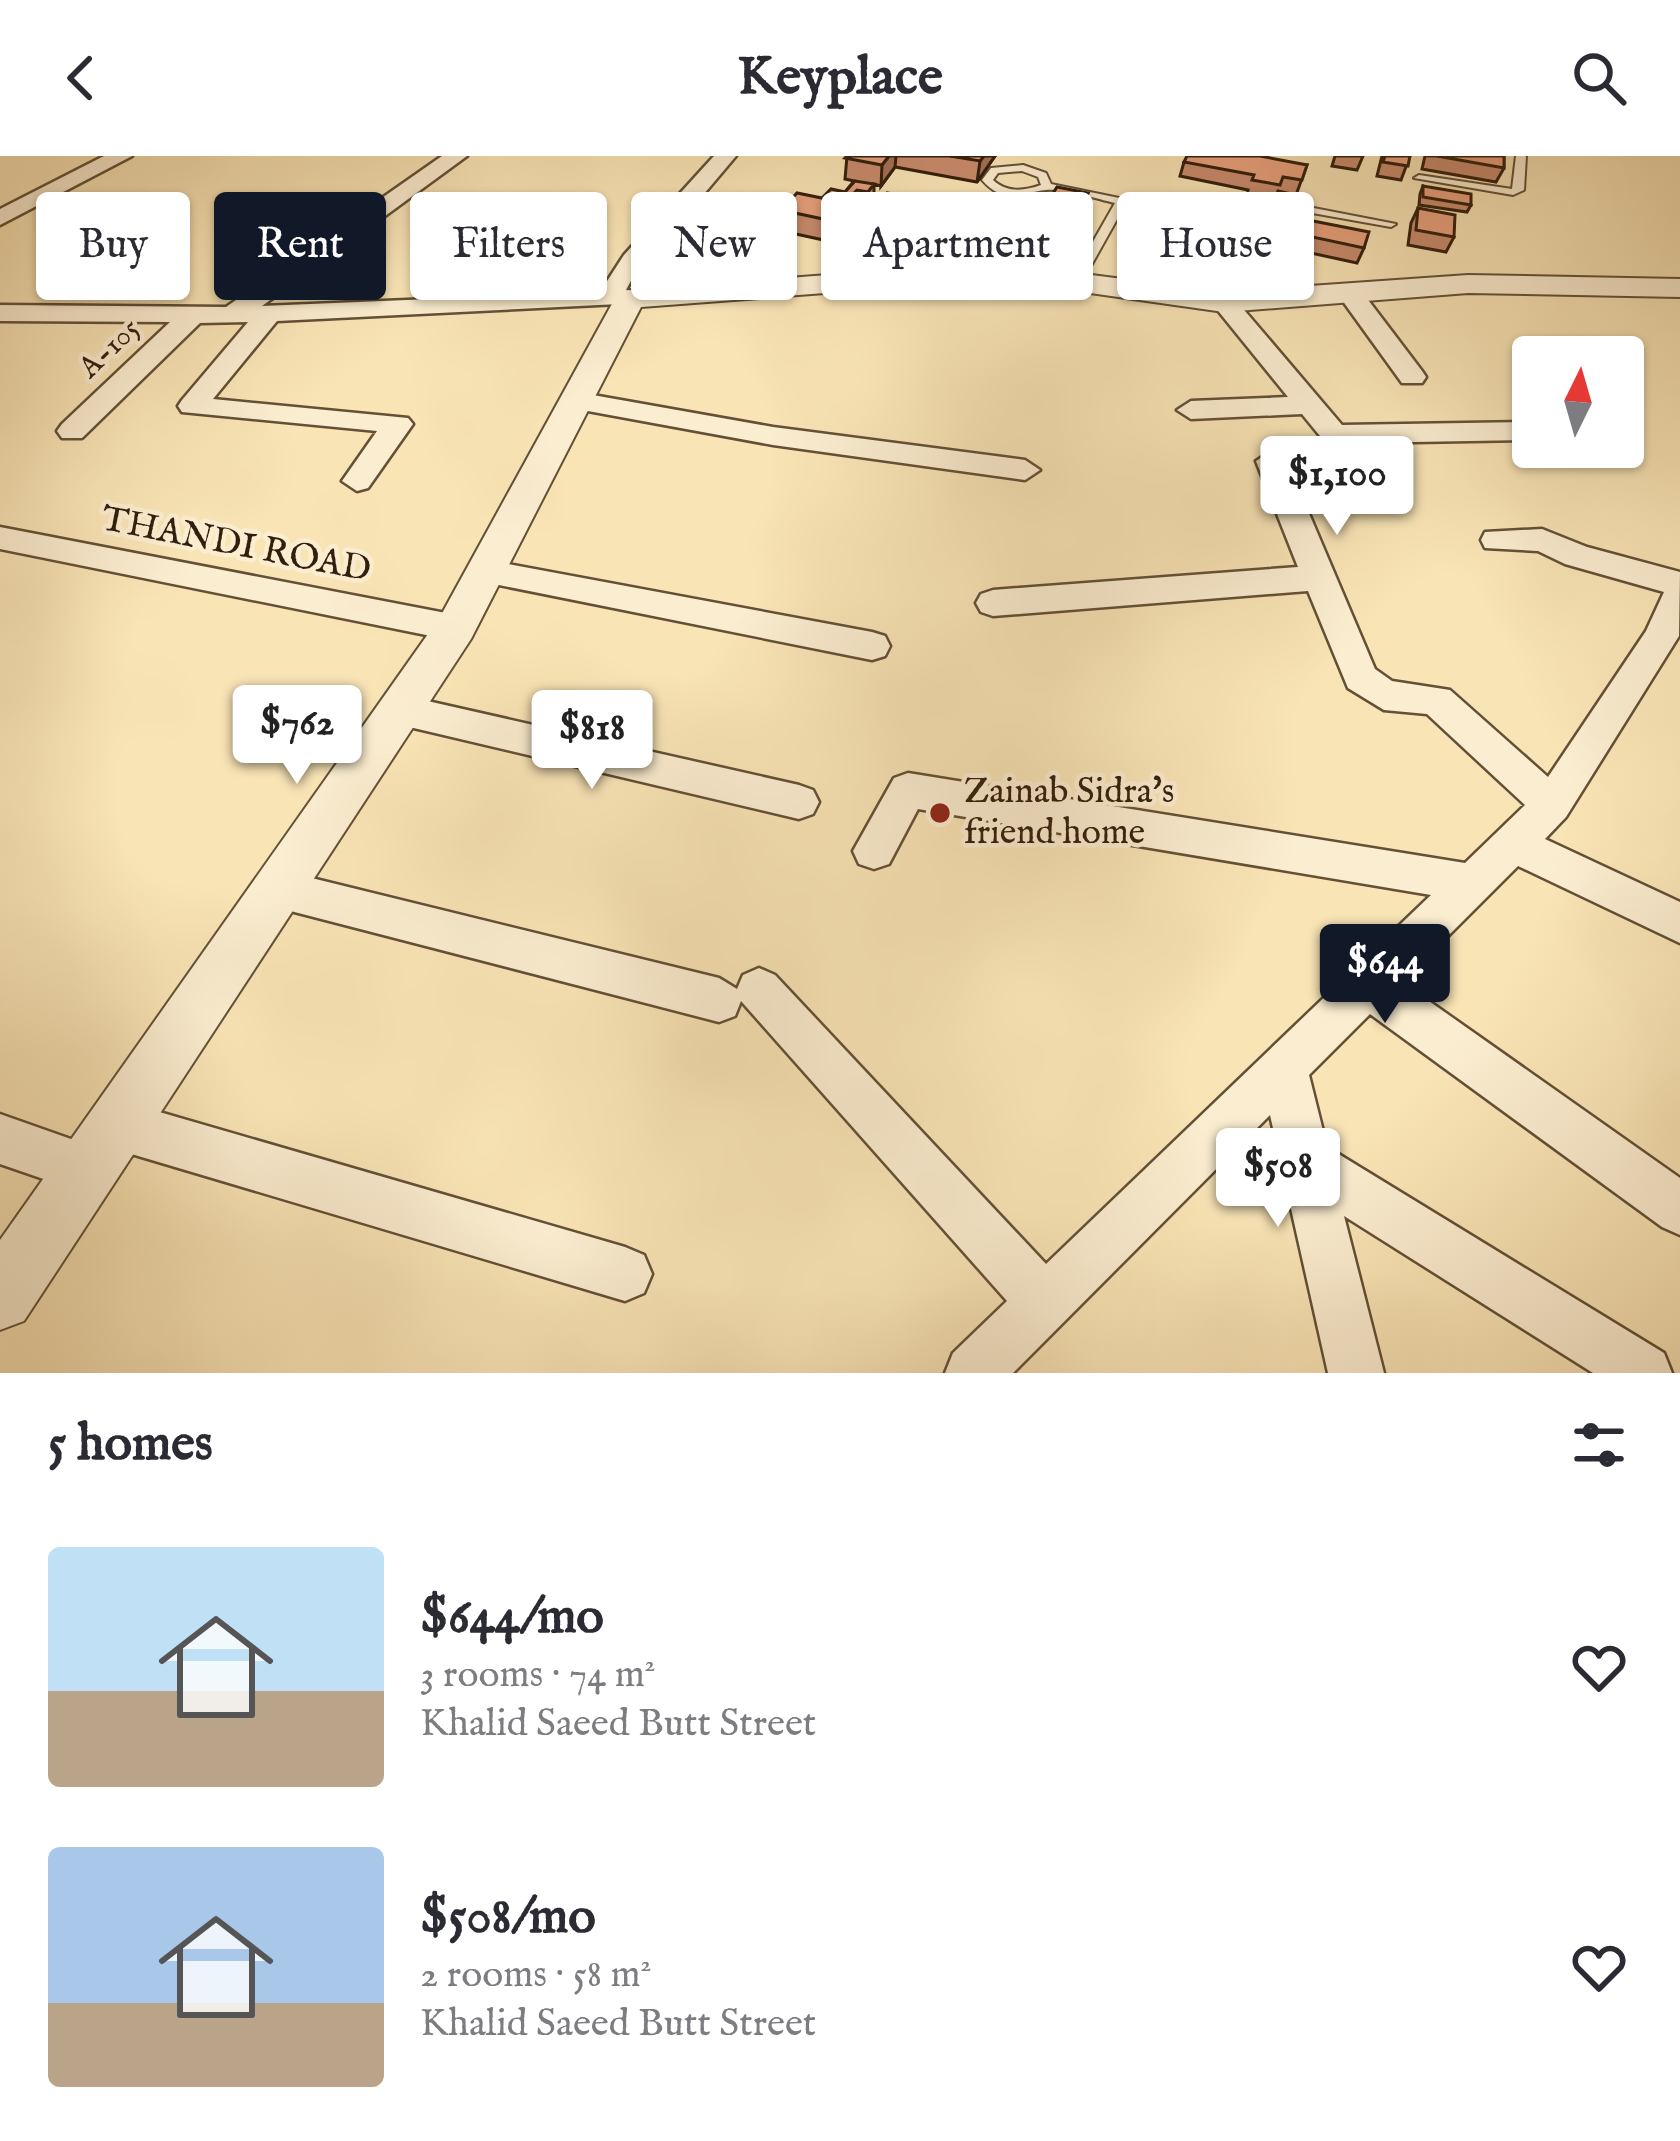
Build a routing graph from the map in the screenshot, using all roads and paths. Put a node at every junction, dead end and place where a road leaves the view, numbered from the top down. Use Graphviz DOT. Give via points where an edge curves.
graph roads {
  1 [pos="122,156"];
  2 [pos="456,156"];
  3 [pos="725,156"];
  4 [pos="1521,156"];
  5 [pos="1419,178"];
  6 [pos="1047,186"];
  7 [pos="1117,202"];
  8 [pos="1117,210"];
  9 [pos="1314,210"];
  10 [pos="0,218"];
  11 [pos="1391,224"];
  12 [pos="1093,252"];
  13 [pos="821,284"];
  14 [pos="1093,284"];
  15 [pos="1680,288"];
  16 [pos="1350,293"];
  17 [pos="619,299"];
  18 [pos="1224,302"];
  19 [pos="0,314"];
  20 [pos="269,314"];
  21 [pos="193,315"];
  22 [pos="232,315"];
  23 [pos="1412,377"];
  24 [pos="576,401"];
  25 [pos="1309,405"];
  26 [pos="1191,410"];
  27 [pos="72,431"];
  28 [pos="1512,431"];
  29 [pos="1333,434"];
  30 [pos="1025,470"];
  31 [pos="357,481"];
  32 [pos="0,538"];
  33 [pos="1497,540"];
  34 [pos="486,572"];
  35 [pos="1316,578"];
  36 [pos="1680,584"];
  37 [pos="1680,593"];
  38 [pos="993,603"];
  39 [pos="456,628"];
  40 [pos="872,646"];
  41 [pos="401,710"];
  42 [pos="799,802"];
  43 [pos="1552,805"];
  44 [pos="1512,843"];
  45 [pos="874,851"];
  46 [pos="1472,883"];
  47 [pos="279,889"];
  48 [pos="1680,922"];
  49 [pos="1368,985"];
  50 [pos="1283,1067"];
  51 [pos="118,1125"];
  52 [pos="0,1139"];
  53 [pos="1307,1163"];
  54 [pos="87,1169"];
  55 [pos="1680,1209"];
  56 [pos="625,1274"];
  57 [pos="0,1297"];
  58 [pos="1045,1303"];
  59 [pos="973,1373"];
  60 [pos="1356,1373"];
  61 [pos="1644,1373"];
  1 -- 10 [label="street"];
  2 -- 22 [label="street"];
  3 -- 17 [label="street" via="632,259"];
  4 -- 5 [label="lane" via="1517,191"];
  6 -- 6 [label="lane" via="1023,168 995,170 987,180 1005,193"];
  6 -- 7 [label="lane"];
  8 -- 12 [label="lane"];
  9 -- 11 [label="lane"];
  13 -- 17 [label="street"];
  14 -- 18 [label="street"];
  15 -- 16 [label="street" via="1468,284"];
  16 -- 18 [label="street"];
  16 -- 23 [label="street"];
  17 -- 20 [label="street"];
  17 -- 24 [label="street"];
  18 -- 25 [label="street"];
  19 -- 21 [label="street"];
  20 -- 22 [label="street"];
  20 -- 31 [label="street" via="191,406 398,424"];
  21 -- 22 [label="street"];
  21 -- 27 [label="street, A-105"];
  24 -- 30 [label="street"];
  24 -- 34 [label="street"];
  25 -- 26 [label="street"];
  25 -- 29 [label="street"];
  28 -- 29 [label="street"];
  29 -- 35 [label="street" via="1351,462 1271,461"];
  32 -- 39 [label="street, THANDI ROAD"];
  33 -- 36 [label="street" via="1542,540"];
  34 -- 39 [label="street"];
  34 -- 40 [label="street"];
  35 -- 38 [label="street"];
  35 -- 43 [label="street" via="1370,688 1437,700"];
  37 -- 43 [label="street"];
  39 -- 41 [label="street"];
  41 -- 42 [label="street"];
  41 -- 47 [label="street"];
  43 -- 44 [label="street"];
  44 -- 46 [label="street"];
  44 -- 48 [label="street"];
  45 -- 46 [label="street" via="908,790"];
  46 -- 49 [label="street"];
  47 -- 51 [label="street"];
  47 -- 58 [label="street" via="739,995"];
  49 -- 50 [label="street"];
  49 -- 55 [label="street"];
  50 -- 53 [label="street"];
  50 -- 58 [label="street"];
  51 -- 54 [label="street"];
  51 -- 56 [label="street"];
  52 -- 54 [label="street"];
  53 -- 60 [label="street"];
  53 -- 61 [label="street"];
  54 -- 57 [label="street"];
  58 -- 59 [label="street"];
}
